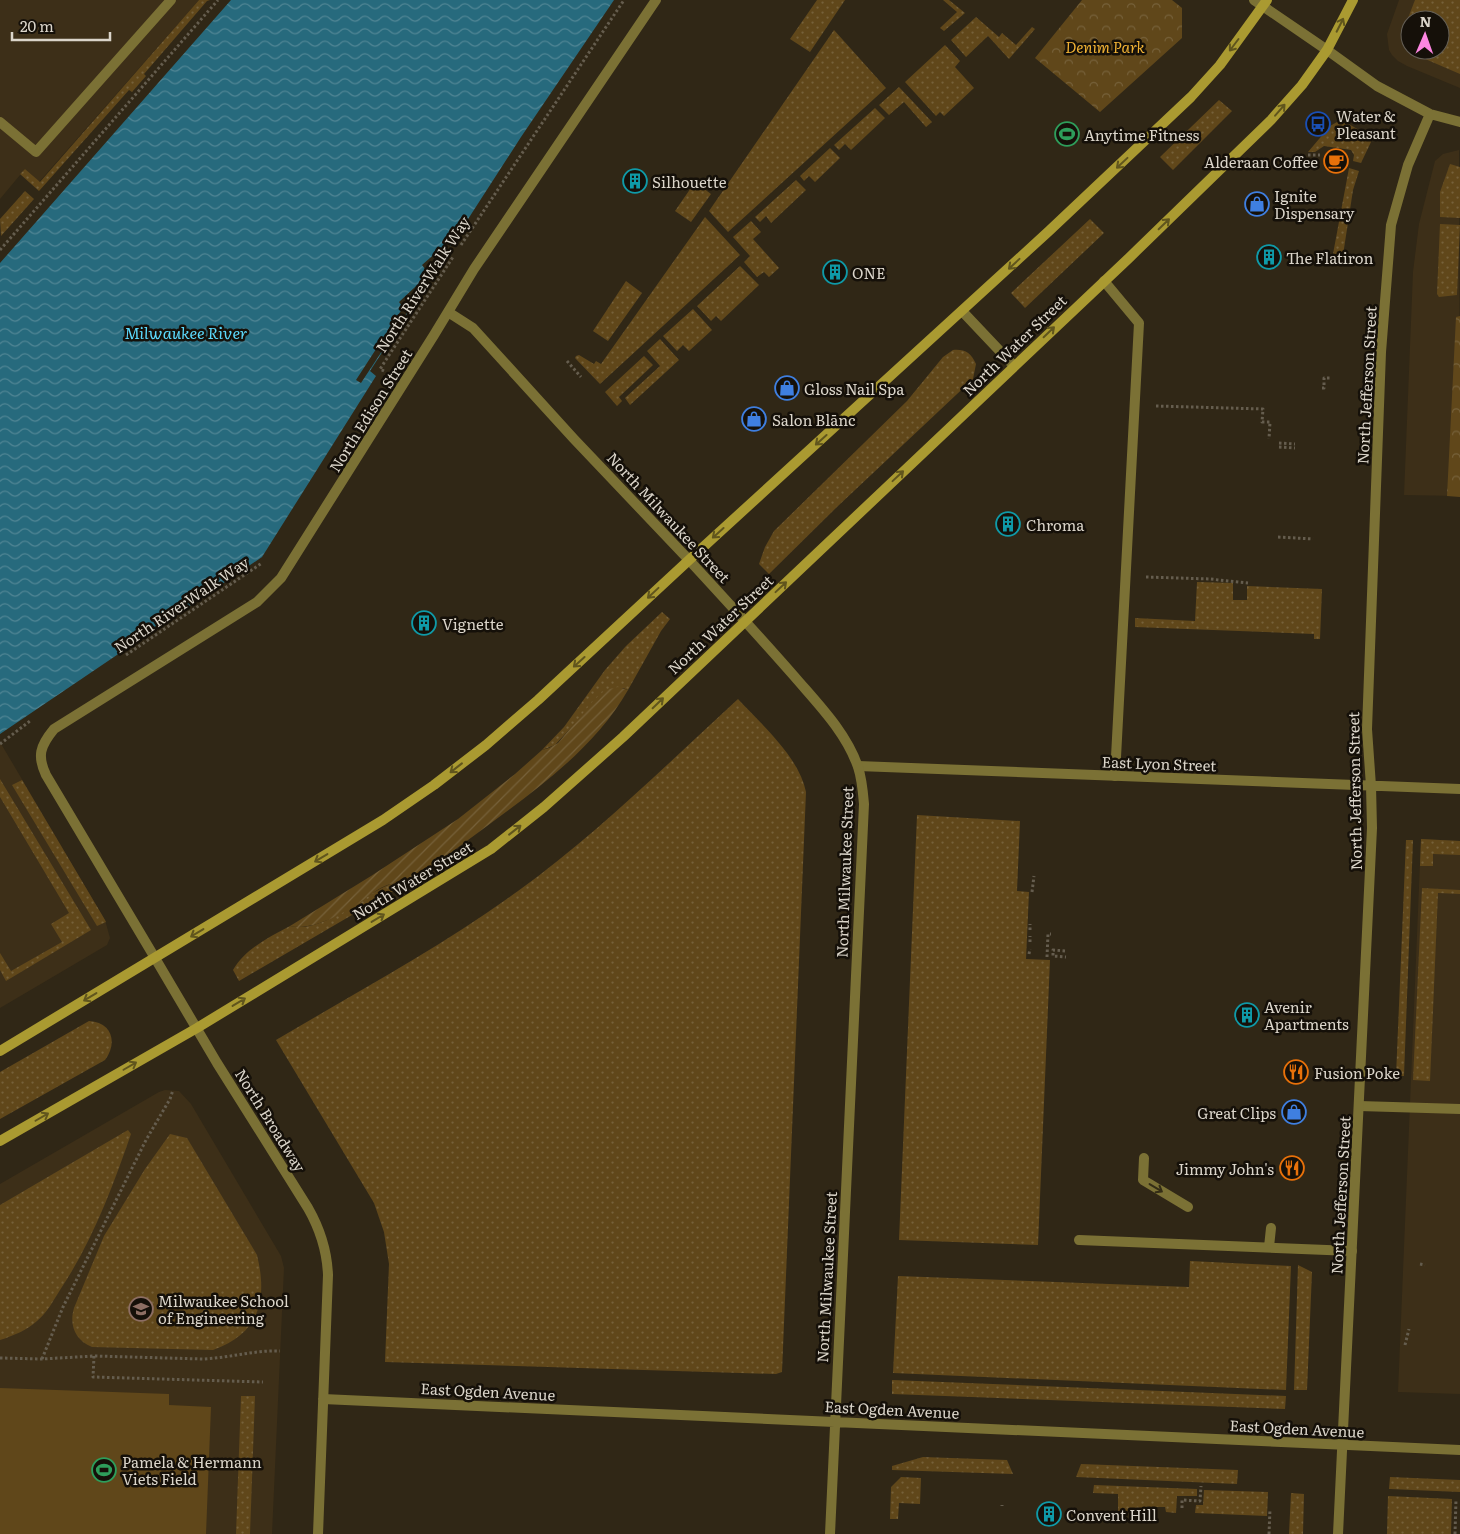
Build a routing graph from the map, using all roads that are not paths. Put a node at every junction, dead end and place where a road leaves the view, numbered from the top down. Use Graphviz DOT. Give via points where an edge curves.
graph roads {
  1 [pos="171,0"];
  2 [pos="656,0"];
  3 [pos="1353,0"];
  4 [pos="1262,2"];
  5 [pos="1327,50"];
  6 [pos="1430,114"];
  7 [pos="0,122"];
  8 [pos="1460,122"];
  9 [pos="1104,281"];
  10 [pos="448,312"];
  11 [pos="962,312"];
  12 [pos="1014,366"];
  13 [pos="689,560"];
  14 [pos="745,621"];
  15 [pos="40,763"];
  16 [pos="858,766"];
  17 [pos="1115,776"];
  18 [pos="1372,786"];
  19 [pos="1460,789"];
  20 [pos="156,958"];
  21 [pos="197,1028"];
  22 [pos="0,1051"];
  23 [pos="1359,1106"];
  24 [pos="1460,1109"];
  25 [pos="0,1141"];
  26 [pos="1144,1158"];
  27 [pos="1188,1207"];
  28 [pos="1270,1228"];
  29 [pos="1079,1240"];
  30 [pos="1270,1247"];
  31 [pos="1352,1251"];
  32 [pos="323,1399"];
  33 [pos="834,1421"];
  34 [pos="1342,1445"];
  35 [pos="1460,1450"];
  36 [pos="318,1534"];
  37 [pos="830,1534"];
  38 [pos="1338,1534"];
  1 -- 7 [label="street" via="36,152"];
  2 -- 10 [label="street, North Edison Street"];
  5 -- 3 [label="main road, North Water Street, one-way"];
  4 -- 5 [label="street"];
  4 -- 11 [label="main road, one-way" via="1220,65 1192,96"];
  5 -- 6 [label="street" via="1377,86"];
  9 -- 5 [label="main road, North Water Street, one-way" via="1271,120"];
  6 -- 8 [label="street"];
  6 -- 18 [label="street, North Jefferson Street" via="1408,165 1392,225 1388,263 1381,352 1367,729"];
  12 -- 9 [label="main road, North Water Street, one-way"];
  9 -- 17 [label="street" via="1139,322"];
  10 -- 13 [label="street, North Milwaukee Street" via="473,328"];
  10 -- 15 [label="street, North Edison Street" via="281,578 257,602 54,729 42,750"];
  11 -- 12 [label="street"];
  11 -- 13 [label="main road, one-way"];
  14 -- 12 [label="main road, North Water Street, one-way"];
  13 -- 14 [label="street, North Milwaukee Street"];
  13 -- 20 [label="main road, one-way" via="538,700 434,785 383,820"];
  14 -- 16 [label="street, North Milwaukee Street" via="828,716"];
  21 -- 14 [label="main road, North Water Street, one-way" via="491,849 623,737"];
  15 -- 20 [label="street, North Broadway"];
  16 -- 17 [label="street, East Lyon Street"];
  16 -- 33 [label="street, North Milwaukee Street" via="864,804"];
  17 -- 18 [label="street, East Lyon Street"];
  18 -- 19 [label="street, East Lyon Street"];
  18 -- 23 [label="street, North Jefferson Street"];
  20 -- 21 [label="street, North Broadway"];
  20 -- 22 [label="main road, one-way"];
  25 -- 21 [label="main road, North Water Street, one-way"];
  21 -- 32 [label="street, North Broadway" via="319,1228 328,1260"];
  23 -- 24 [label="street"];
  23 -- 31 [label="street, North Jefferson Street"];
  26 -- 27 [label="street, one-way" via="1143,1180"];
  28 -- 30 [label="street"];
  29 -- 30 [label="street"];
  30 -- 31 [label="street"];
  31 -- 34 [label="street, North Jefferson Street"];
  32 -- 33 [label="street, East Ogden Avenue"];
  32 -- 36 [label="street, North Broadway"];
  33 -- 34 [label="street, East Ogden Avenue"];
  33 -- 37 [label="street, North Milwaukee Street"];
  34 -- 35 [label="street, East Ogden Avenue"];
  34 -- 38 [label="street, North Jefferson Street"];
}
